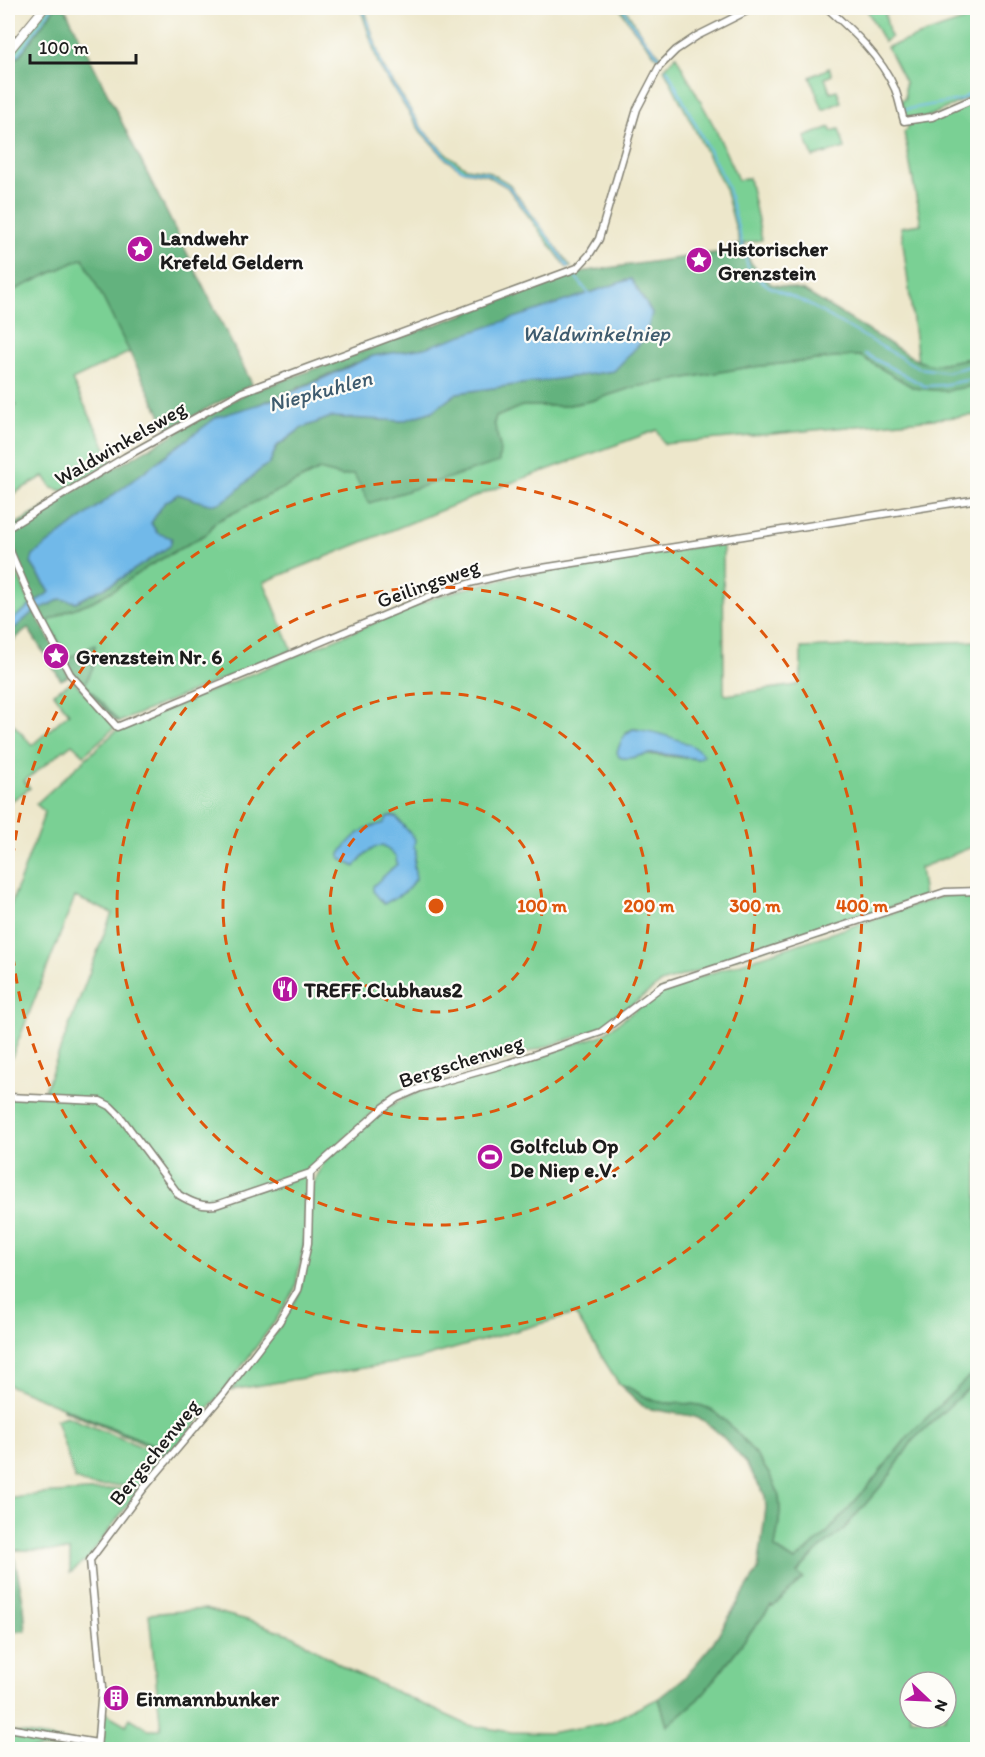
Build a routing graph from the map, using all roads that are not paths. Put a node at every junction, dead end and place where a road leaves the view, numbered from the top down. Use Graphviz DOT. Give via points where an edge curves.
graph roads {
  1 [pos="44,8"];
  2 [pos="753,8"];
  3 [pos="827,8"];
  4 [pos="8,52"];
  5 [pos="978,97"];
  6 [pos="978,499"];
  7 [pos="8,528"];
  8 [pos="8,546"];
  9 [pos="978,891"];
  10 [pos="8,1097"];
  11 [pos="310,1173"];
  12 [pos="8,1728"];
  13 [pos="97,1746"];
  1 -- 4 [label="street"];
  2 -- 7 [label="street, Waldwinkelsweg" via="697,36 659,66 637,109 599,239 578,268 251,388"];
  3 -- 5 [label="street" via="873,53 895,89 904,121 932,117"];
  6 -- 8 [label="street, Geilingsweg" via="516,572 474,582 433,595 117,726 70,675"];
  9 -- 11 [label="street, Bergschenweg" via="945,892 662,986 601,1032 420,1088 383,1108"];
  10 -- 11 [label="street" via="100,1101 110,1106 179,1195 192,1203 205,1206"];
  11 -- 13 [label="street, Bergschenweg" via="308,1243 298,1291 225,1392 144,1488 90,1560 102,1688"];
  12 -- 13 [label="street"];
}
